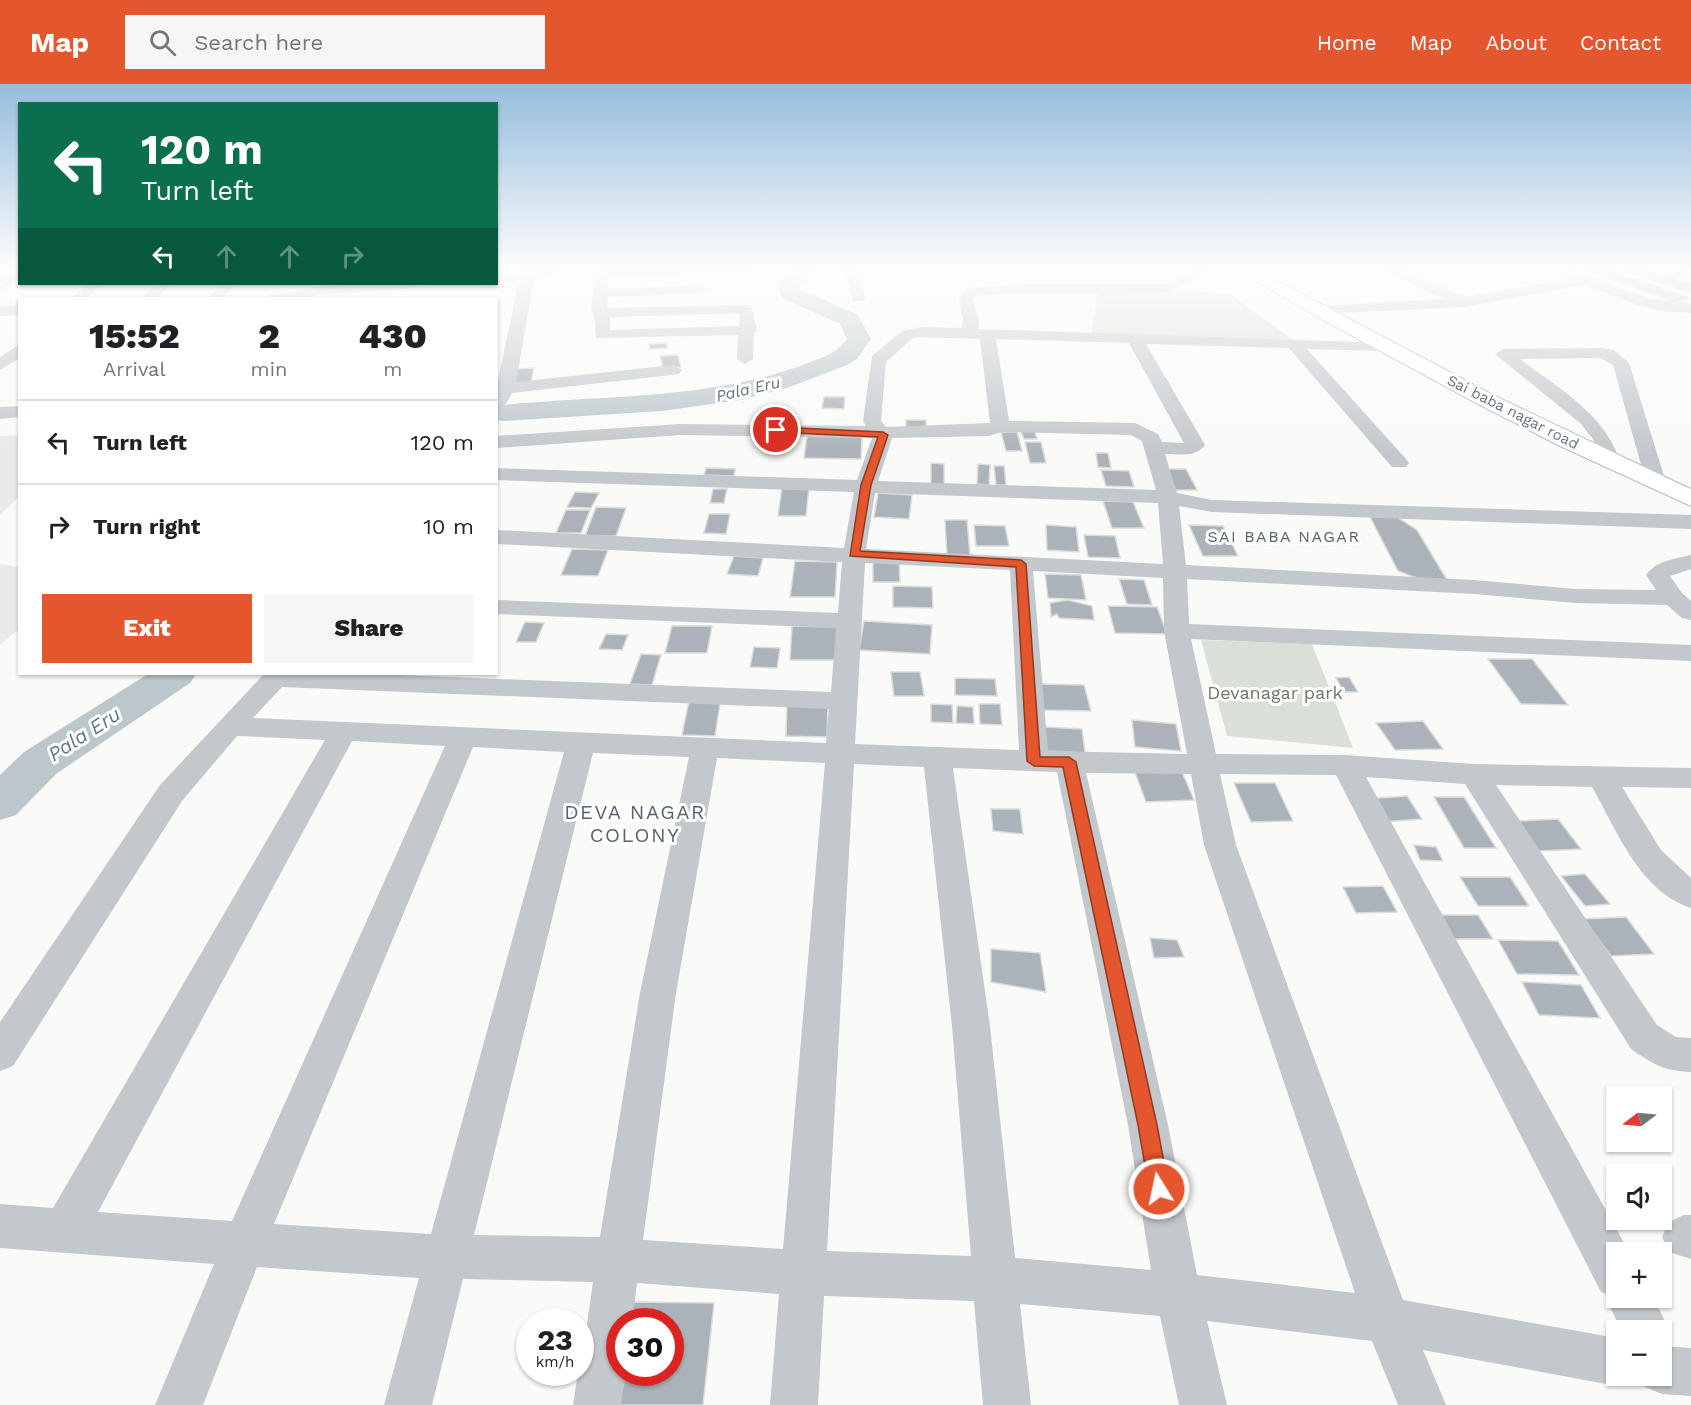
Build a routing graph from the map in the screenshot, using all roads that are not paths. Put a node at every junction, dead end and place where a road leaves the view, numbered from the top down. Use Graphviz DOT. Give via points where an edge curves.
graph roads {
  1 [pos="515,330"];
  2 [pos="602,330"];
  3 [pos="749,330"];
  4 [pos="975,330"];
  5 [pos="1354,330"];
  6 [pos="610,335"];
  7 [pos="978,335"];
  8 [pos="1135,339"];
  9 [pos="1295,345"];
  10 [pos="1383,346"];
  11 [pos="18,351"];
  12 [pos="745,359"];
  13 [pos="0,365"];
  14 [pos="673,370"];
  15 [pos="626,375"];
  16 [pos="503,384"];
  17 [pos="498,400"];
  18 [pos="18,411"];
  19 [pos="0,413"];
  20 [pos="1000,426"];
  21 [pos="883,435"];
  22 [pos="498,442"];
  23 [pos="1154,447"];
  24 [pos="1609,458"];
  25 [pos="1399,464"];
  26 [pos="498,474"];
  27 [pos="1655,479"];
  28 [pos="866,485"];
  29 [pos="1686,493"];
  30 [pos="1168,497"];
  31 [pos="1691,522"];
  32 [pos="498,537"];
  33 [pos="854,554"];
  34 [pos="1691,562"];
  35 [pos="1021,564"];
  36 [pos="1175,572"];
  37 [pos="1682,606"];
  38 [pos="498,608"];
  39 [pos="850,621"];
  40 [pos="1177,631"];
  41 [pos="1691,653"];
  42 [pos="277,676"];
  43 [pos="843,700"];
  44 [pos="230,726"];
  45 [pos="345,731"];
  46 [pos="464,737"];
  47 [pos="581,743"];
  48 [pos="705,748"];
  49 [pos="839,753"];
  50 [pos="937,757"];
  51 [pos="1051,762"];
  52 [pos="1203,764"];
  53 [pos="1345,765"];
  54 [pos="1474,774"];
  55 [pos="1602,778"];
  56 [pos="1691,778"];
  57 [pos="1691,895"];
  58 [pos="0,1054"];
  59 [pos="1691,1055"];
  60 [pos="0,1226"];
  61 [pos="64,1231"];
  62 [pos="244,1245"];
  63 [pos="445,1255"];
  64 [pos="1606,1255"];
  65 [pos="619,1260"];
  66 [pos="804,1273"];
  67 [pos="995,1279"];
  68 [pos="1178,1295"];
  69 [pos="1387,1320"];
  70 [pos="1606,1360"];
  71 [pos="179,1405"];
  72 [pos="408,1405"];
  73 [pos="597,1405"];
  74 [pos="794,1405"];
  75 [pos="1007,1405"];
  76 [pos="1203,1405"];
  77 [pos="1422,1405"];
  1 -- 16 [label="street"];
  2 -- 6 [label="street" via="602,335"];
  3 -- 6 [label="street" via="680,340"];
  3 -- 12 [label="street" via="743,345"];
  4 -- 7 [label="street"];
  5 -- 10 [label="main road, Sai baba nagar road"];
  6 -- 15 [label="street" via="611,346 625,352"];
  7 -- 8 [label="street"];
  7 -- 20 [label="street"];
  7 -- 21 [label="street" via="908,334 878,360 872,421"];
  8 -- 9 [label="street"];
  8 -- 23 [label="street" via="1195,445"];
  9 -- 10 [label="street"];
  9 -- 25 [label="street"];
  10 -- 24 [label="main road, Sai baba nagar road"];
  11 -- 13 [label="street"];
  14 -- 15 [label="street"];
  15 -- 16 [label="street"];
  16 -- 17 [label="street"];
  18 -- 19 [label="street"];
  20 -- 21 [label="street" via="988,430"];
  20 -- 23 [label="street" via="1135,429 1151,438"];
  21 -- 22 [label="street" via="800,430 632,430"];
  21 -- 28 [label="street"];
  23 -- 30 [label="street"];
  24 -- 27 [label="main road, Sai baba nagar road"];
  24 -- 27 [label="street" via="1602,438 1587,419 1503,354 1600,353 1621,363"];
  26 -- 28 [label="street"];
  27 -- 29 [label="main road, Sai baba nagar road"];
  28 -- 30 [label="street"];
  28 -- 33 [label="street"];
  30 -- 31 [label="street" via="1212,506"];
  30 -- 36 [label="street"];
  32 -- 33 [label="street"];
  33 -- 35 [label="street"];
  33 -- 39 [label="street"];
  34 -- 37 [label="street" via="1666,568 1658,575"];
  35 -- 36 [label="street"];
  35 -- 51 [label="street"];
  36 -- 37 [label="street" via="1474,587"];
  36 -- 40 [label="street"];
  38 -- 39 [label="street"];
  39 -- 43 [label="street"];
  40 -- 41 [label="street"];
  40 -- 52 [label="street"];
  42 -- 43 [label="street"];
  42 -- 44 [label="street"];
  43 -- 49 [label="street"];
  44 -- 45 [label="street"];
  44 -- 58 [label="street" via="171,794"];
  45 -- 46 [label="street"];
  45 -- 61 [label="street"];
  46 -- 47 [label="street"];
  46 -- 62 [label="street"];
  47 -- 48 [label="street"];
  47 -- 63 [label="street"];
  48 -- 49 [label="street"];
  48 -- 65 [label="street" via="644,1076"];
  49 -- 50 [label="street"];
  49 -- 66 [label="street"];
  50 -- 51 [label="street"];
  50 -- 67 [label="street" via="972,1034"];
  51 -- 52 [label="street"];
  51 -- 68 [label="street" via="1148,1125"];
  52 -- 53 [label="street"];
  52 -- 69 [label="street" via="1220,845"];
  53 -- 54 [label="street"];
  53 -- 64 [label="street"];
  54 -- 55 [label="street"];
  54 -- 59 [label="street" via="1644,1038 1670,1054"];
  55 -- 56 [label="street"];
  55 -- 57 [label="street" via="1658,871"];
  60 -- 61 [label="street"];
  61 -- 62 [label="street"];
  62 -- 63 [label="street"];
  62 -- 71 [label="street"];
  63 -- 65 [label="street"];
  63 -- 72 [label="street"];
  65 -- 66 [label="street"];
  65 -- 73 [label="street"];
  66 -- 67 [label="street"];
  66 -- 74 [label="street"];
  67 -- 68 [label="street"];
  67 -- 75 [label="street"];
  68 -- 69 [label="street"];
  68 -- 76 [label="street"];
  69 -- 70 [label="street"];
  69 -- 77 [label="street"];
}
